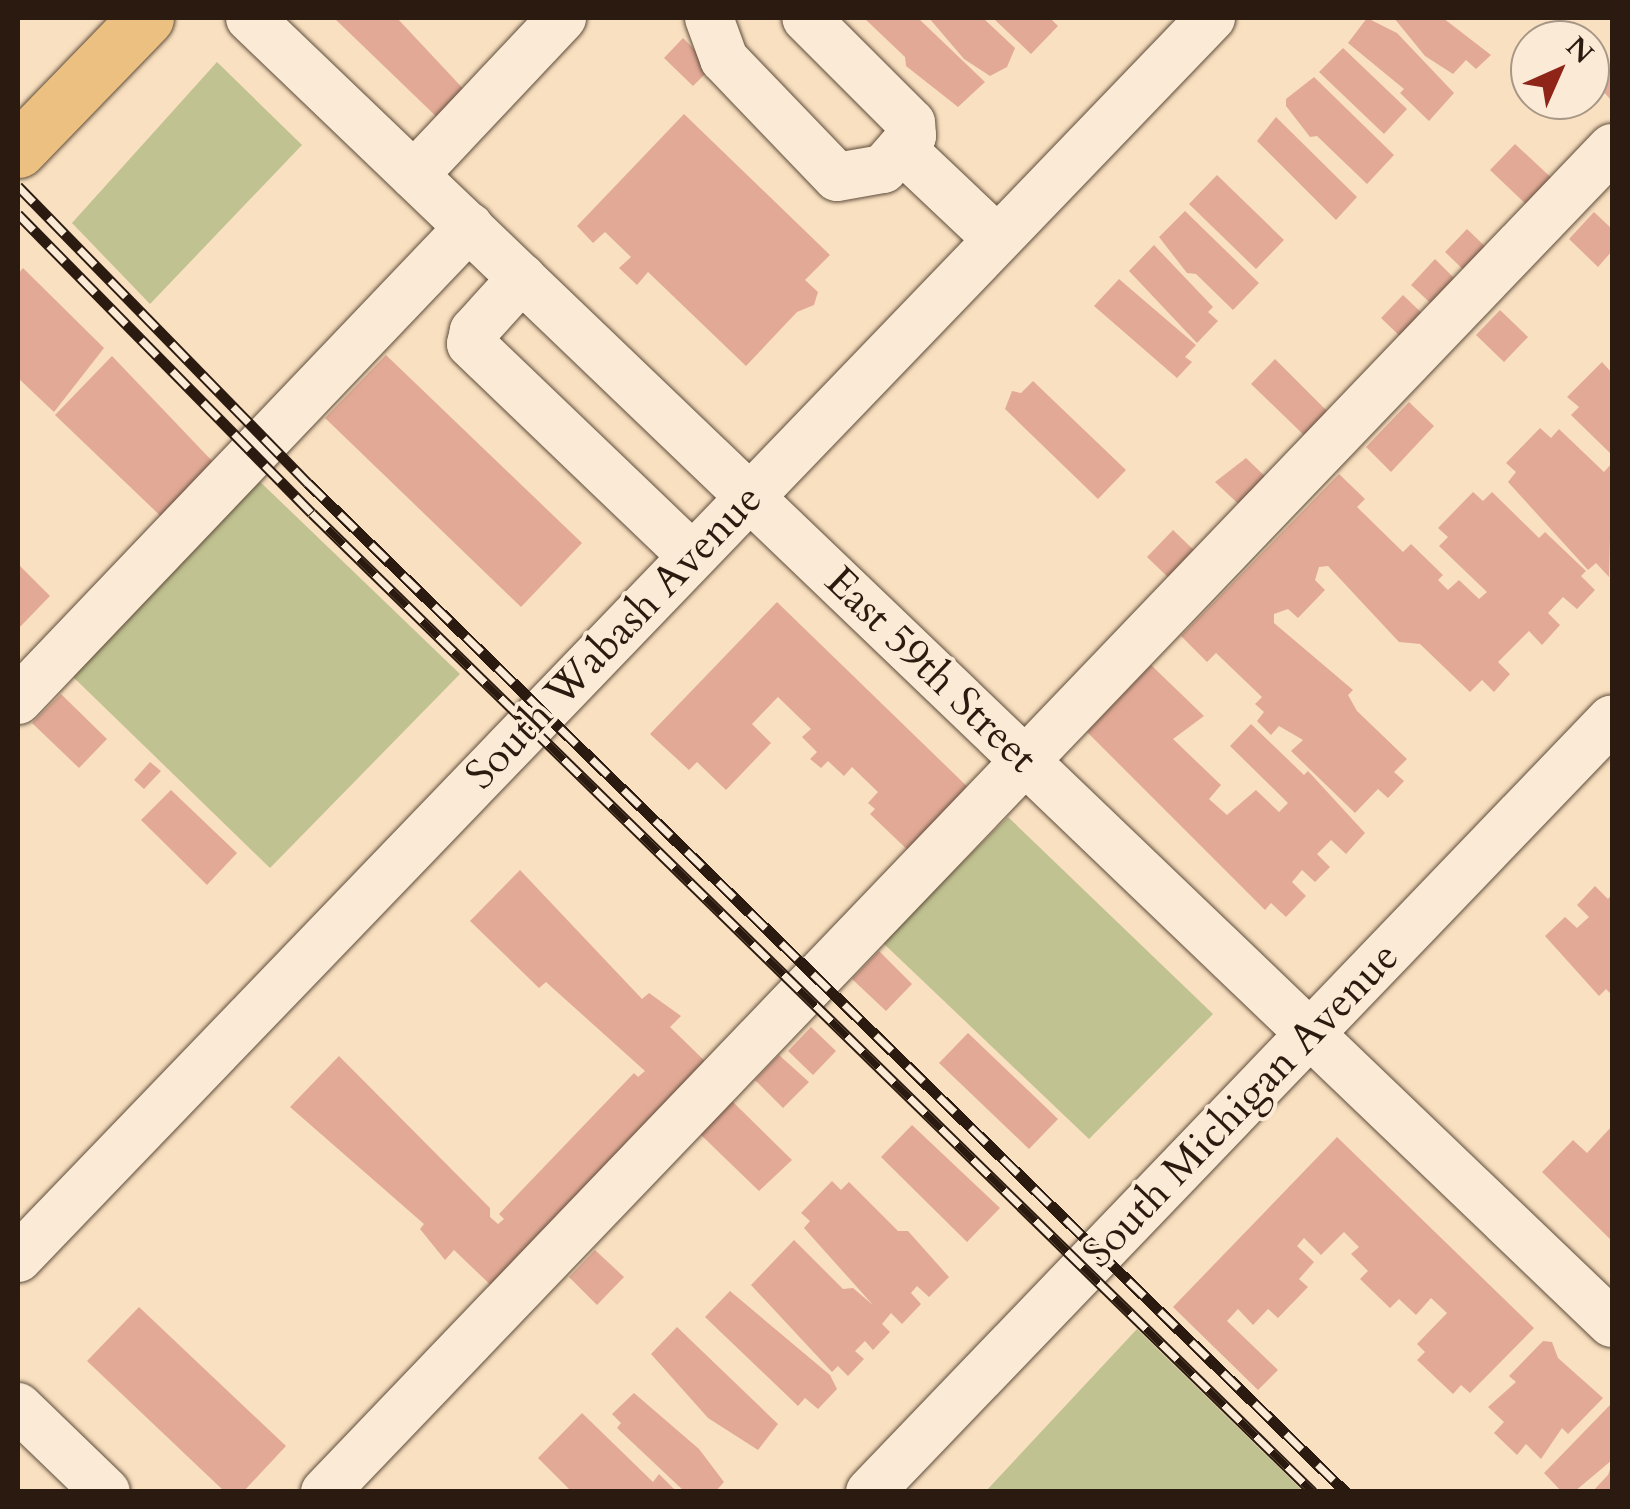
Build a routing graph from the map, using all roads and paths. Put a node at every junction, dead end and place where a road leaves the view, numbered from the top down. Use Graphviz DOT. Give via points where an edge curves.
graph roads {
  1 [pos="146,18"];
  2 [pos="250,18"];
  3 [pos="562,18"];
  4 [pos="710,18"];
  5 [pos="806,18"];
  6 [pos="1212,18"];
  7 [pos="1612,148"];
  8 [pos="18,150"];
  9 [pos="903,150"];
  10 [pos="414,175"];
  11 [pos="469,228"];
  12 [pos="997,239"];
  13 [pos="522,278"];
  14 [pos="750,496"];
  15 [pos="692,556"];
  16 [pos="18,700"];
  17 [pos="1612,719"];
  18 [pos="1025,760"];
  19 [pos="1310,1033"];
  20 [pos="18,1258"];
  21 [pos="1606,1303"];
  22 [pos="18,1407"];
  23 [pos="106,1492"];
  24 [pos="326,1492"];
  25 [pos="870,1492"];
  1 -- 8 [label="main road"];
  2 -- 10 [label="street, East 59th Street"];
  3 -- 10 [label="street"];
  4 -- 9 [label="street" via="724,60 837,177 884,168"];
  5 -- 9 [label="street" via="911,123"];
  6 -- 12 [label="street, South Wabash Avenue"];
  7 -- 18 [label="street"];
  9 -- 12 [label="street"];
  10 -- 11 [label="street, East 59th Street"];
  11 -- 13 [label="street, East 59th Street"];
  11 -- 16 [label="street"];
  12 -- 14 [label="street, South Wabash Avenue"];
  13 -- 14 [label="street, East 59th Street"];
  13 -- 15 [label="street" via="474,331 471,344"];
  14 -- 15 [label="street, South Wabash Avenue"];
  14 -- 18 [label="street, East 59th Street"];
  15 -- 20 [label="street, South Wabash Avenue"];
  17 -- 19 [label="street, South Michigan Avenue"];
  18 -- 19 [label="street, East 59th Street"];
  18 -- 24 [label="street"];
  19 -- 21 [label="street, East 59th Street"];
  19 -- 25 [label="street, South Michigan Avenue"];
  22 -- 23 [label="street"];
}
